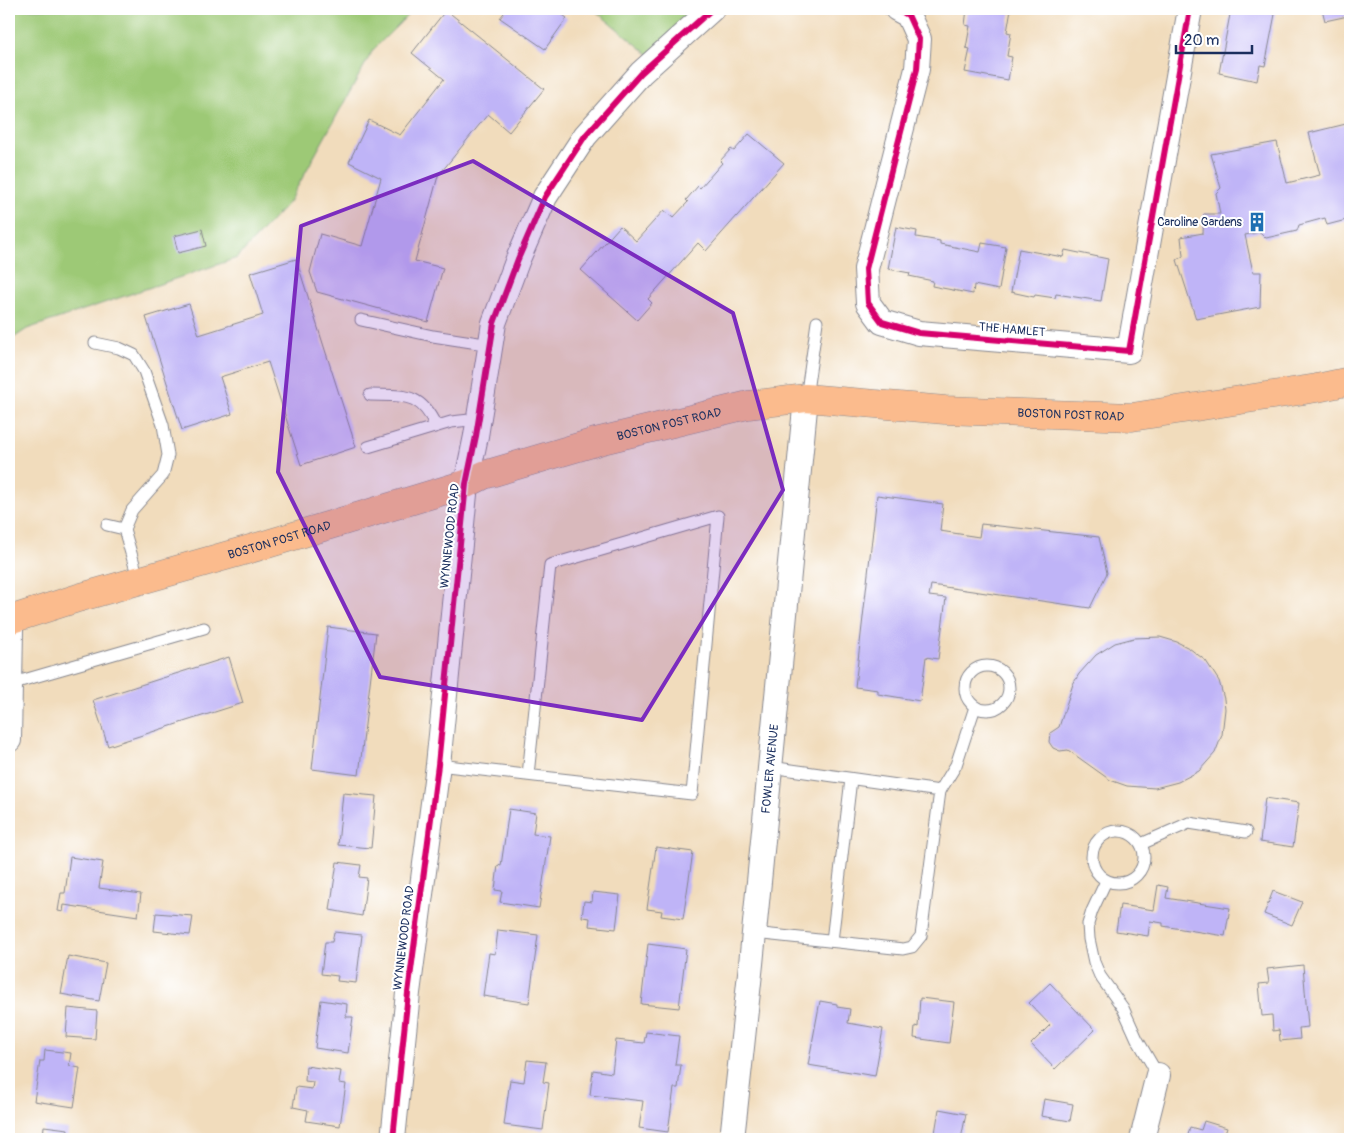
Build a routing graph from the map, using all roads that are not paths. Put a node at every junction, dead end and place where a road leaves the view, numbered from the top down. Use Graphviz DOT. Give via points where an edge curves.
graph roads {
  1 [pos="712,9"];
  2 [pos="897,9"];
  3 [pos="1190,9"];
  4 [pos="361,320"];
  5 [pos="817,322"];
  6 [pos="95,343"];
  7 [pos="491,345"];
  8 [pos="1350,381"];
  9 [pos="370,395"];
  10 [pos="806,398"];
  11 [pos="479,419"];
  12 [pos="436,426"];
  13 [pos="368,447"];
  14 [pos="466,484"];
  15 [pos="106,525"];
  16 [pos="124,529"];
  17 [pos="140,581"];
  18 [pos="9,620"];
  19 [pos="204,628"];
  20 [pos="9,629"];
  21 [pos="10,684"];
  22 [pos="975,707"];
  23 [pos="9,740"];
  24 [pos="438,765"];
  25 [pos="770,767"];
  26 [pos="528,775"];
  27 [pos="851,779"];
  28 [pos="940,791"];
  29 [pos="1246,832"];
  30 [pos="1141,844"];
  31 [pos="1106,882"];
  32 [pos="754,933"];
  33 [pos="832,941"];
  34 [pos="1158,1075"];
  35 [pos="393,1139"];
  36 [pos="732,1139"];
  37 [pos="1142,1139"];
  1 -- 7 [label="street, WYNNEWOOD ROAD" via="641,73 585,136 545,197 494,323"];
  2 -- 3 [label="street, THE HAMLET" via="908,15 919,39 917,69 866,269 868,303 882,322 920,333 1129,351"];
  4 -- 7 [label="lane"];
  5 -- 10 [label="lane"];
  6 -- 16 [label="lane" via="134,355 144,371 163,425 168,455 163,475 132,510"];
  7 -- 11 [label="street, WYNNEWOOD ROAD"];
  8 -- 10 [label="main road, BOSTON POST ROAD" via="1132,417 945,410"];
  9 -- 12 [label="lane" via="396,395 417,400"];
  10 -- 14 [label="main road, BOSTON POST ROAD" via="748,405 599,441 484,475"];
  10 -- 25 [label="street, FOWLER AVENUE"];
  11 -- 12 [label="lane"];
  11 -- 14 [label="street, WYNNEWOOD ROAD"];
  12 -- 13 [label="lane"];
  14 -- 17 [label="main road, BOSTON POST ROAD"];
  14 -- 24 [label="street, WYNNEWOOD ROAD"];
  15 -- 16 [label="lane"];
  16 -- 17 [label="lane"];
  17 -- 18 [label="main road, BOSTON POST ROAD"];
  19 -- 21 [label="lane"];
  20 -- 21 [label="street"];
  21 -- 23 [label="street"];
  22 -- 28 [label="lane" via="956,766"];
  24 -- 26 [label="lane"];
  24 -- 35 [label="street, WYNNEWOOD ROAD" via="408,993"];
  25 -- 27 [label="lane"];
  25 -- 32 [label="street, FOWLER AVENUE"];
  26 -- 26 [label="lane" via="692,794 718,516 550,565"];
  27 -- 28 [label="lane"];
  27 -- 33 [label="lane"];
  28 -- 33 [label="lane" via="921,936 912,947 903,949"];
  29 -- 30 [label="lane" via="1189,823"];
  30 -- 31 [label="lane" via="1144,860 1138,875 1123,883"];
  30 -- 31 [label="lane" via="1128,832 1119,830 1102,836 1096,842 1091,860"];
  31 -- 34 [label="lane" via="1088,924 1094,962 1123,1008"];
  32 -- 33 [label="lane"];
  32 -- 36 [label="street, FOWLER AVENUE"];
  34 -- 37 [label="street"];
}
